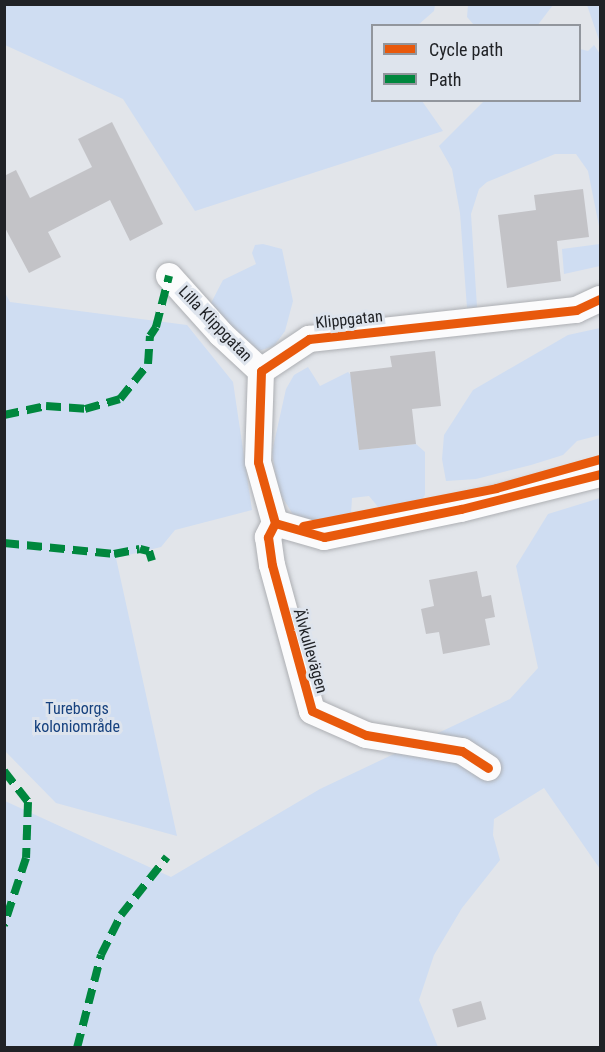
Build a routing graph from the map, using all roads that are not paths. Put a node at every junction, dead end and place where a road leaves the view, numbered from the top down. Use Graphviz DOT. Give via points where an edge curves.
graph roads {
  1 [pos="169,276"];
  2 [pos="600,299"];
  3 [pos="261,371"];
  4 [pos="600,474"];
  5 [pos="275,523"];
  6 [pos="488,768"];
  1 -- 3 [label="street, Lilla Klippgatan"];
  2 -- 3 [label="street, Klippgatan" via="576,310 309,339"];
  3 -- 5 [label="street" via="258,462"];
  4 -- 5 [label="street" via="461,509 324,537"];
  5 -- 6 [label="street, Älvkullevägen" via="268,537 272,565 312,711 366,735 462,751"];
}
